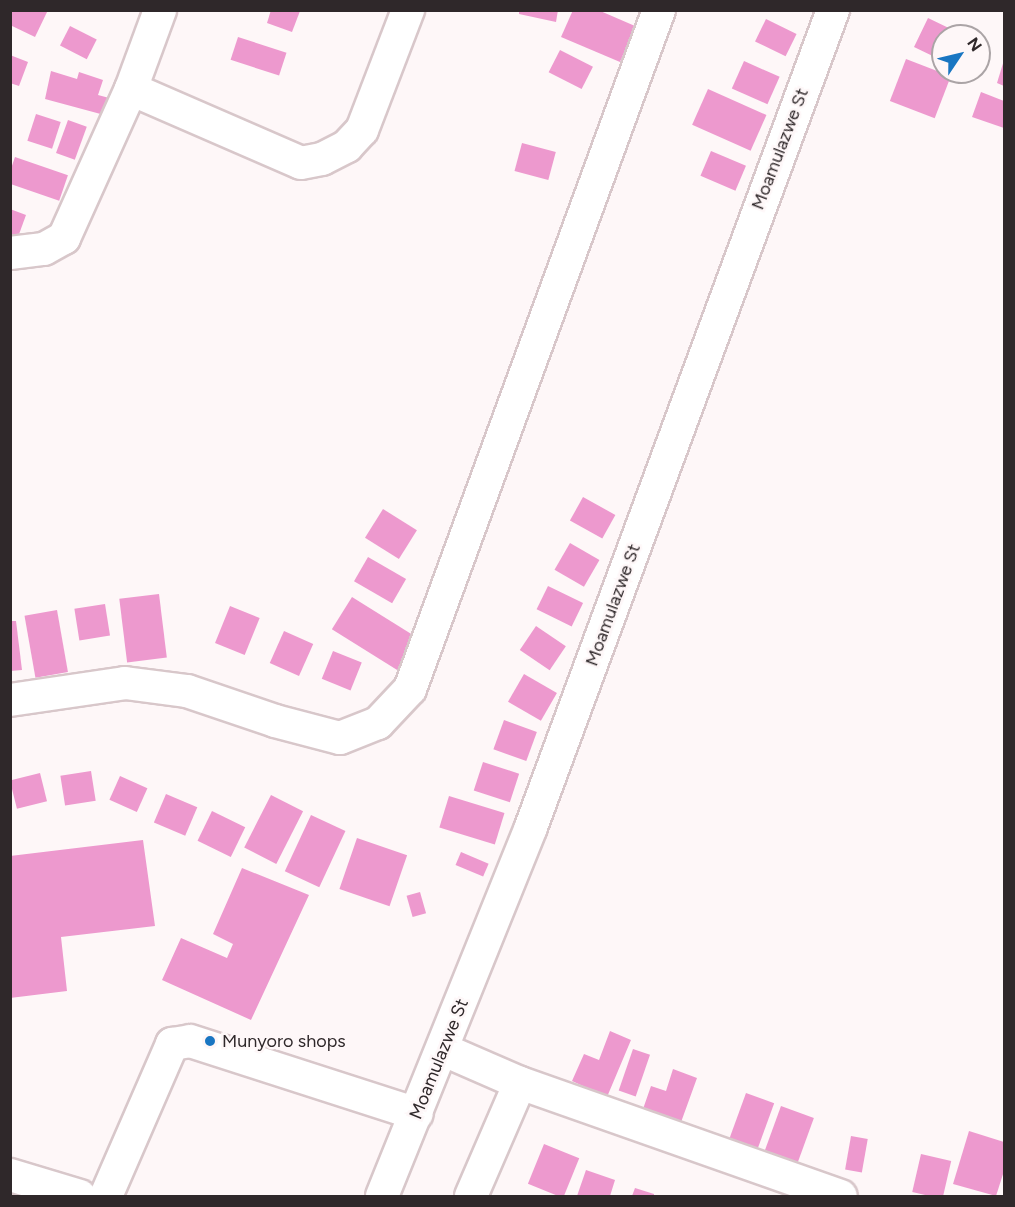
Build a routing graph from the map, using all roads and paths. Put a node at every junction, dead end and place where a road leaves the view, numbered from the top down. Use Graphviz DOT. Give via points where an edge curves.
graph roads {
  1 [pos="160,10"];
  2 [pos="408,10"];
  3 [pos="658,10"];
  4 [pos="833,10"];
  5 [pos="131,89"];
  6 [pos="10,253"];
  7 [pos="10,700"];
  8 [pos="444,1050"];
  9 [pos="520,1083"];
  10 [pos="417,1114"];
  11 [pos="10,1175"];
  12 [pos="80,1197"];
  13 [pos="106,1197"];
  14 [pos="382,1197"];
  15 [pos="471,1197"];
  16 [pos="841,1197"];
  1 -- 5 [label="street"];
  2 -- 5 [label="street" via="362,130 347,146 322,159 301,163"];
  3 -- 7 [label="street" via="410,689 402,698 378,723 340,738 187,691 125,683"];
  4 -- 8 [label="street, Moamulazwe St" via="531,827"];
  5 -- 6 [label="street" via="64,238 44,249"];
  8 -- 9 [label="street"];
  8 -- 10 [label="street, Moamulazwe St"];
  9 -- 15 [label="street"];
  9 -- 16 [label="street"];
  10 -- 13 [label="street" via="190,1041 172,1044"];
  10 -- 14 [label="street, Moamulazwe St"];
  11 -- 12 [label="street"];
}
